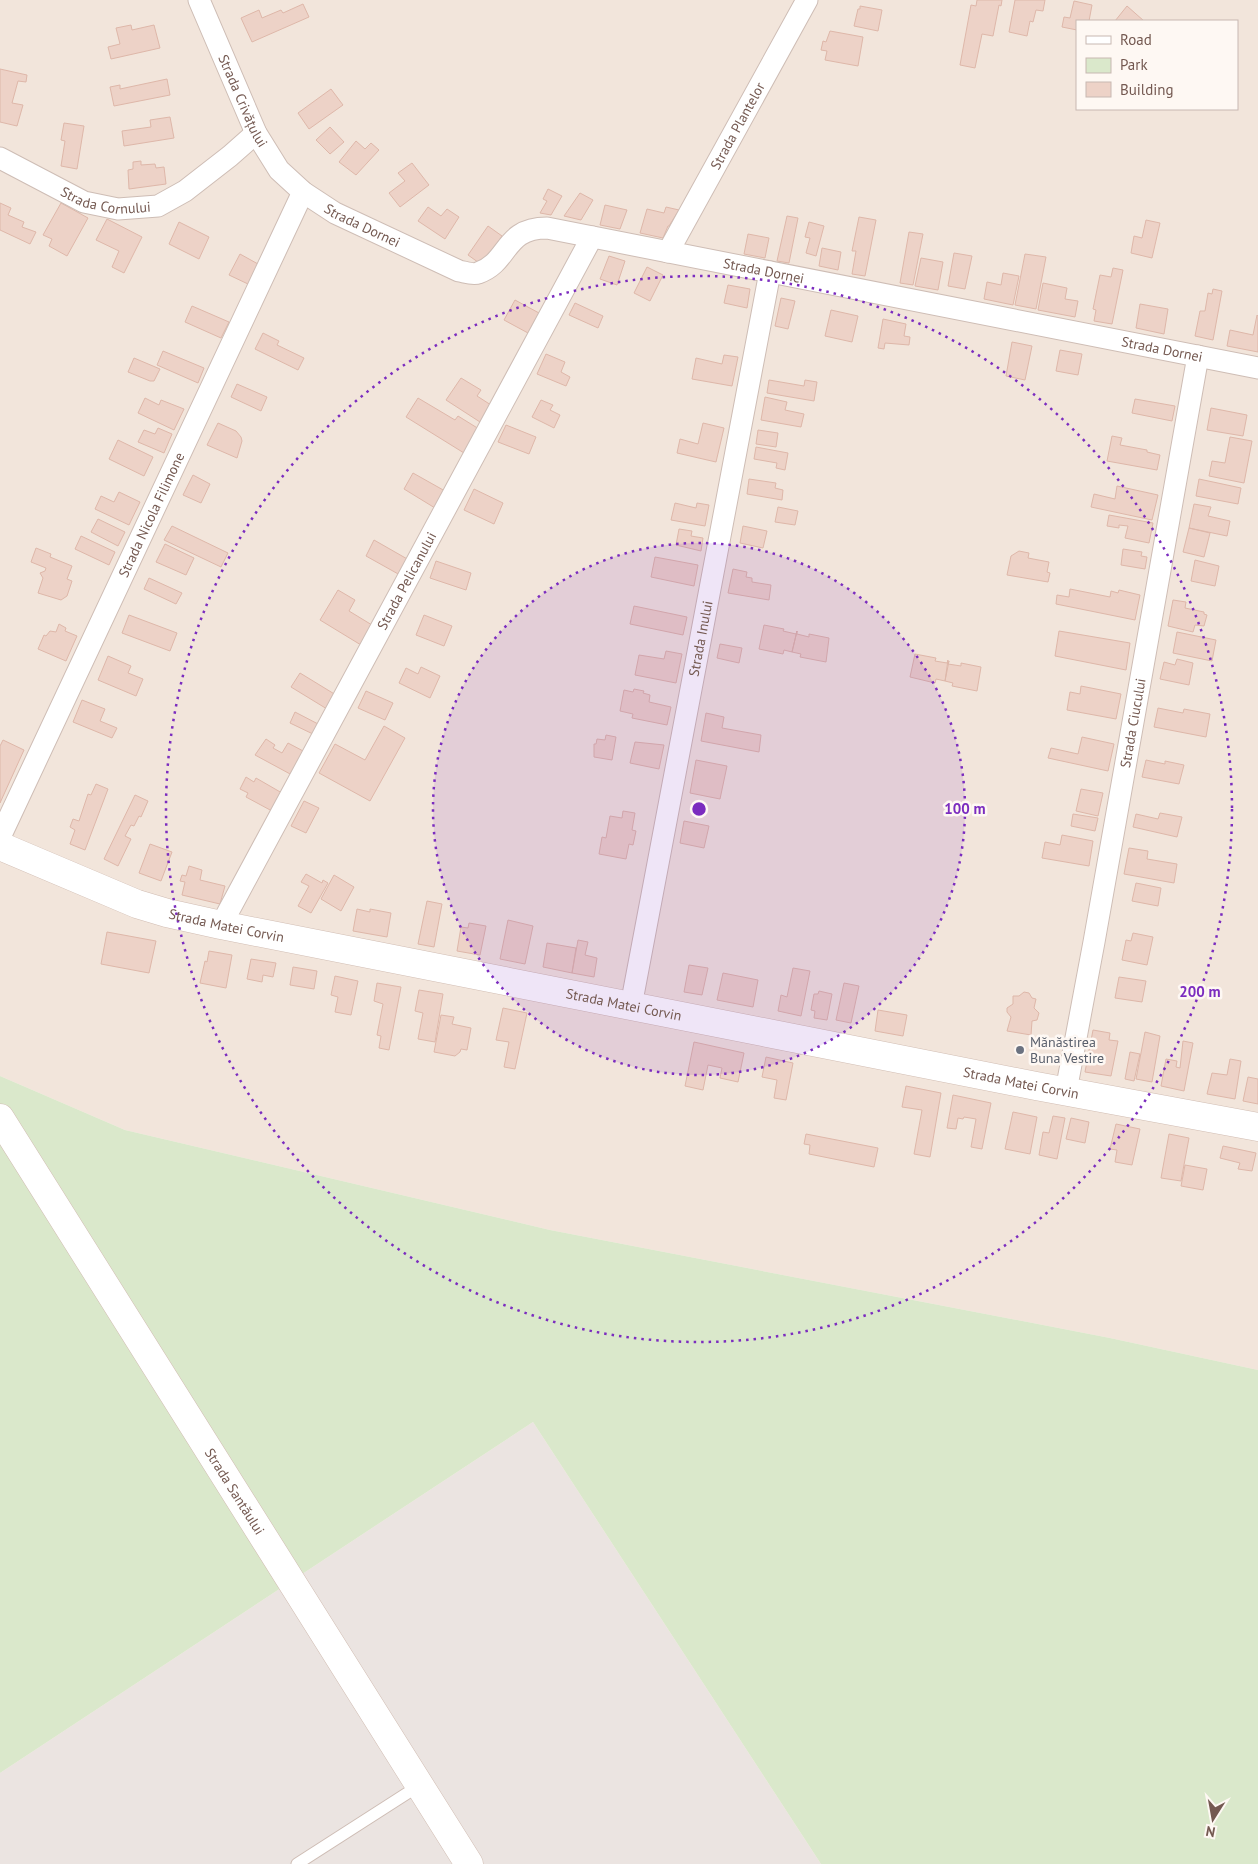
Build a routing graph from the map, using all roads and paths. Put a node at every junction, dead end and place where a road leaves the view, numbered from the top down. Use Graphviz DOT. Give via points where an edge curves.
graph roads {
  1 [pos="199,0"];
  2 [pos="807,0"];
  3 [pos="256,133"];
  4 [pos="0,158"];
  5 [pos="303,192"];
  6 [pos="592,236"];
  7 [pos="668,252"];
  8 [pos="770,272"];
  9 [pos="1198,356"];
  10 [pos="1258,368"];
  11 [pos="0,836"];
  12 [pos="0,846"];
  13 [pos="221,925"];
  14 [pos="630,1006"];
  15 [pos="1066,1091"];
  16 [pos="0,1118"];
  17 [pos="1258,1127"];
  18 [pos="421,1785"];
  19 [pos="298,1864"];
  20 [pos="469,1864"];
  1 -- 3 [label="street, Strada Crivățului"];
  2 -- 7 [label="street, Strada Plantelor"];
  3 -- 4 [label="street, Strada Cornului" via="185,191 158,206 118,209 84,202"];
  3 -- 5 [label="street, Strada Crivățului" via="279,170"];
  5 -- 6 [label="street, Strada Dornei" via="335,213 459,271 477,274 492,265 522,232 534,228"];
  5 -- 11 [label="street, Strada Nicola Filimone"];
  6 -- 7 [label="street, Strada Dornei"];
  6 -- 13 [label="street, Strada Pelicanului"];
  7 -- 8 [label="street, Strada Dornei"];
  8 -- 9 [label="street, Strada Dornei"];
  8 -- 14 [label="street, Strada Inului"];
  9 -- 10 [label="street, Strada Dornei"];
  9 -- 15 [label="street, Strada Ciucului"];
  12 -- 13 [label="main road, Strada Matei Corvin" via="137,904"];
  13 -- 14 [label="main road, Strada Matei Corvin"];
  14 -- 15 [label="main road, Strada Matei Corvin"];
  15 -- 17 [label="main road, Strada Matei Corvin"];
  16 -- 18 [label="main road, Strada Santăului"];
  18 -- 19 [label="lane"];
  18 -- 20 [label="main road, Strada Santăului"];
}
